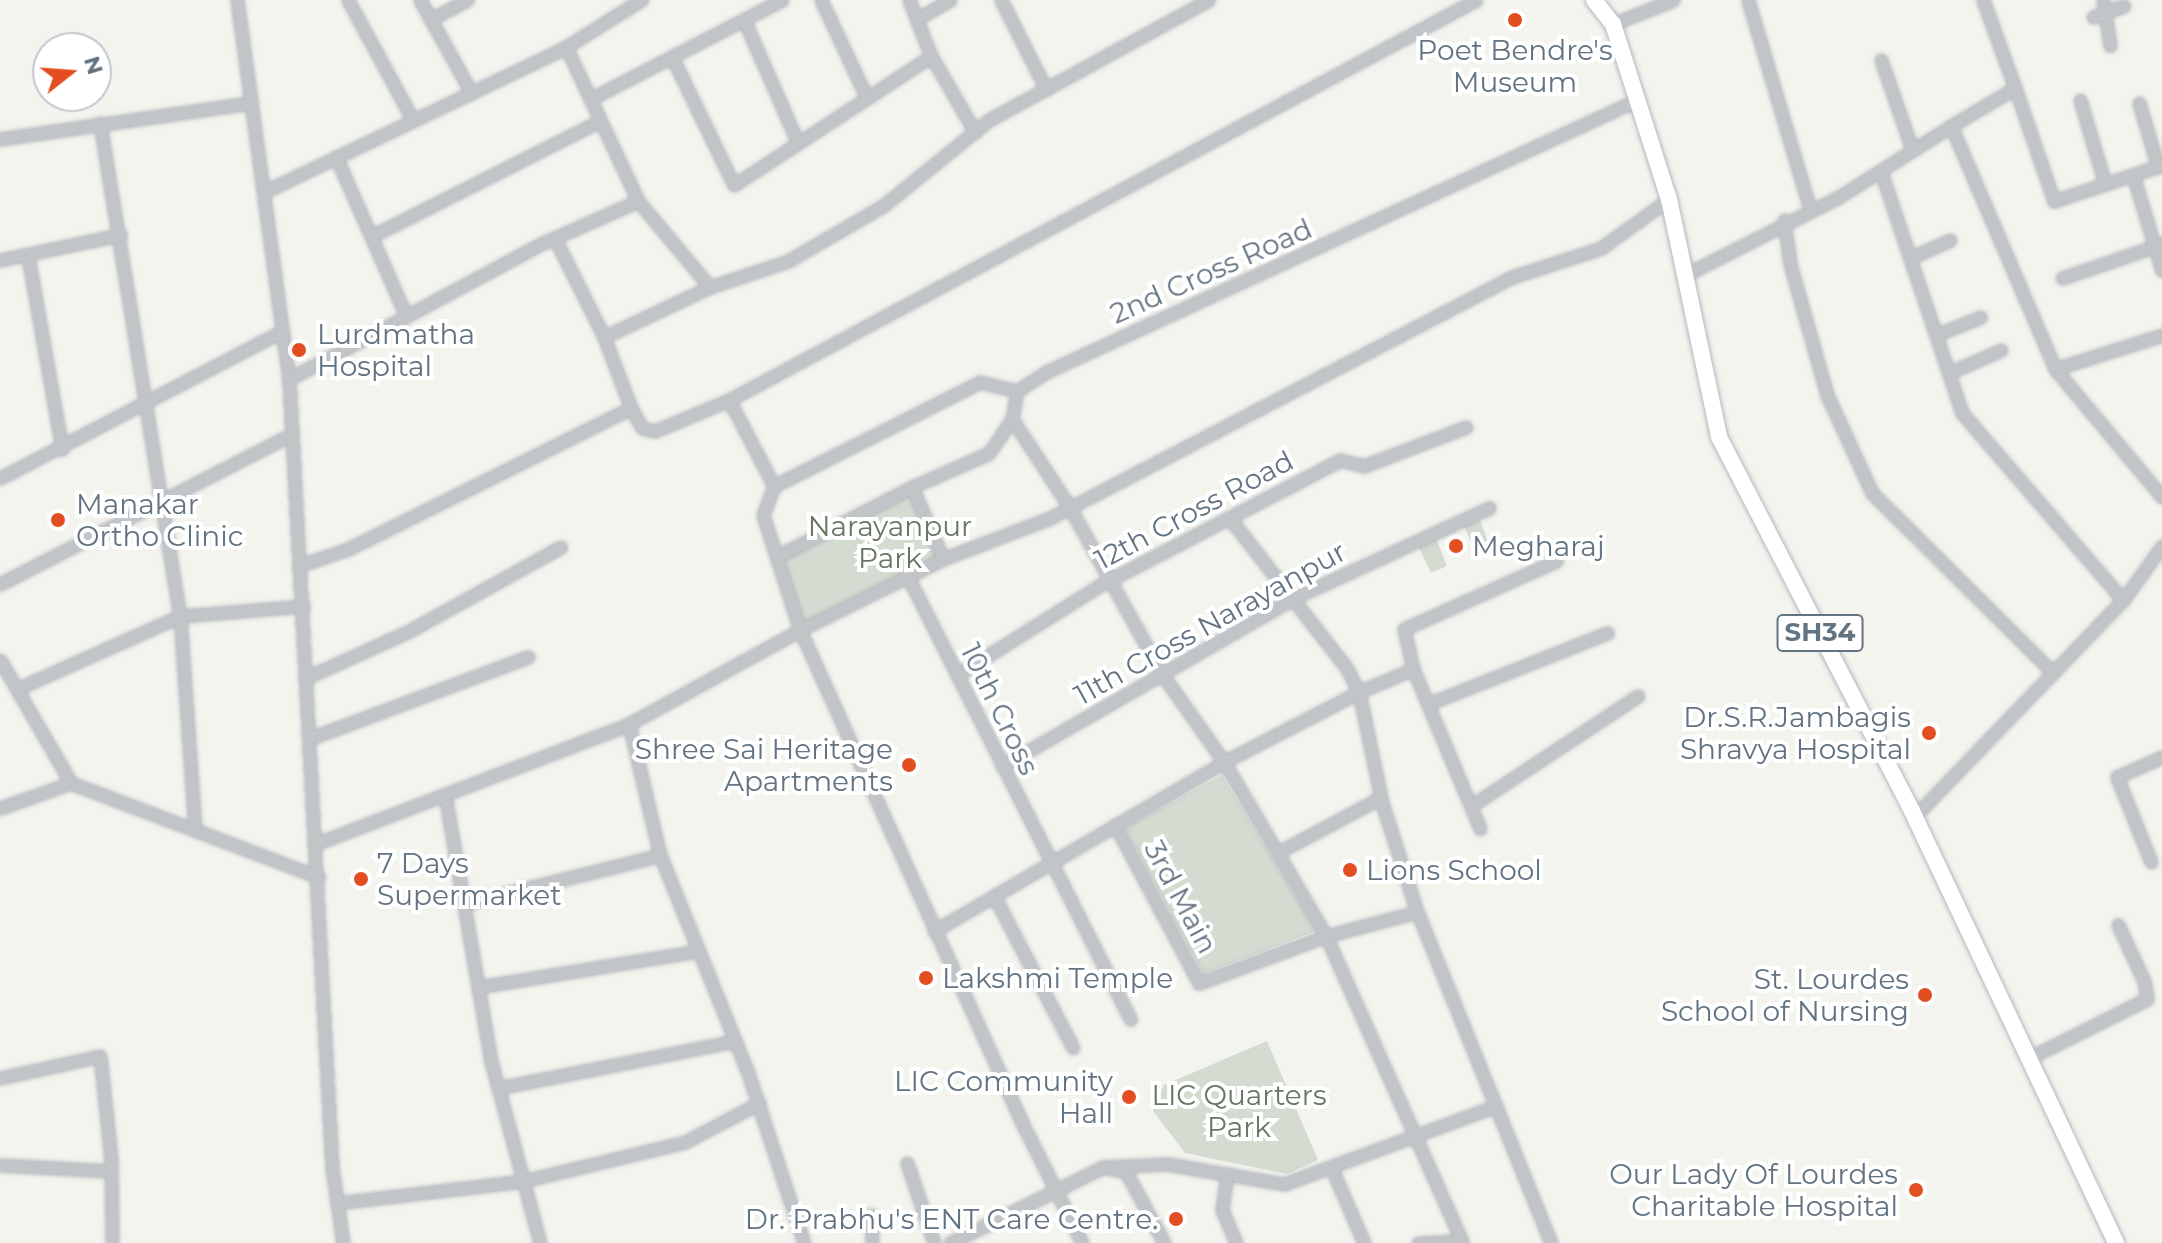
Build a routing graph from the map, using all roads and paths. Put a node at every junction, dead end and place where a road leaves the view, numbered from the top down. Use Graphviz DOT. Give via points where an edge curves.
graph roads {
  1 [pos="237,0"];
  2 [pos="348,0"];
  3 [pos="420,0"];
  4 [pos="467,0"];
  5 [pos="641,0"];
  6 [pos="782,0"];
  7 [pos="821,0"];
  8 [pos="909,0"];
  9 [pos="950,0"];
  10 [pos="1001,0"];
  11 [pos="1208,0"];
  12 [pos="1476,0"];
  13 [pos="1594,0"];
  14 [pos="1673,0"];
  15 [pos="1748,0"];
  16 [pos="1983,0"];
  17 [pos="2103,0"];
  18 [pos="2124,6"];
  19 [pos="2107,12"];
  20 [pos="2093,17"];
  21 [pos="431,19"];
  22 [pos="917,19"];
  23 [pos="744,20"];
  24 [pos="1613,24"];
  25 [pos="2110,45"];
  26 [pos="566,47"];
  27 [pos="931,56"];
  28 [pos="672,57"];
  29 [pos="1881,60"];
  30 [pos="2015,88"];
  31 [pos="1046,89"];
  32 [pos="471,92"];
  33 [pos="867,98"];
  34 [pos="590,99"];
  35 [pos="1637,100"];
  36 [pos="2080,100"];
  37 [pos="251,103"];
  38 [pos="2139,103"];
  39 [pos="413,120"];
  40 [pos="600,121"];
  41 [pos="100,123"];
  42 [pos="1951,126"];
  43 [pos="975,132"];
  44 [pos="0,139"];
  45 [pos="798,143"];
  46 [pos="1912,149"];
  47 [pos="336,157"];
  48 [pos="2160,166"];
  49 [pos="1881,172"];
  50 [pos="2133,175"];
  51 [pos="2105,184"];
  52 [pos="264,192"];
  53 [pos="1669,199"];
  54 [pos="638,201"];
  55 [pos="1810,209"];
  56 [pos="1784,220"];
  57 [pos="120,235"];
  58 [pos="374,235"];
  59 [pos="1950,240"];
  60 [pos="556,241"];
  61 [pos="2158,245"];
  62 [pos="28,256"];
  63 [pos="1910,258"];
  64 [pos="0,260"];
  65 [pos="2162,271"];
  66 [pos="1687,274"];
  67 [pos="2062,278"];
  68 [pos="710,287"];
  69 [pos="406,316"];
  70 [pos="1981,317"];
  71 [pos="282,331"];
  72 [pos="1936,335"];
  73 [pos="2162,335"];
  74 [pos="604,337"];
  75 [pos="2001,350"];
  76 [pos="2055,369"];
  77 [pos="1949,373"];
  78 [pos="289,379"];
  79 [pos="1017,391"];
  80 [pos="145,400"];
  81 [pos="729,400"];
  82 [pos="631,408"];
  83 [pos="1012,419"];
  84 [pos="1466,427"];
  85 [pos="292,434"];
  86 [pos="62,449"];
  87 [pos="0,478"];
  88 [pos="774,486"];
  89 [pos="912,487"];
  90 [pos="2162,497"];
  91 [pos="161,498"];
  92 [pos="1070,508"];
  93 [pos="1489,508"];
  94 [pos="1231,520"];
  95 [pos="2162,546"];
  96 [pos="561,547"];
  97 [pos="778,556"];
  98 [pos="943,559"];
  99 [pos="1556,561"];
  100 [pos="301,565"];
  101 [pos="908,577"];
  102 [pos="1109,581"];
  103 [pos="0,584"];
  104 [pos="1294,598"];
  105 [pos="2123,600"];
  106 [pos="304,606"];
  107 [pos="180,616"];
  108 [pos="800,630"];
  109 [pos="1607,633"];
  110 [pos="528,657"];
  111 [pos="0,660"];
  112 [pos="1413,669"];
  113 [pos="2053,673"];
  114 [pos="1162,674"];
  115 [pos="957,675"];
  116 [pos="308,677"];
  117 [pos="19,688"];
  118 [pos="1359,692"];
  119 [pos="1638,696"];
  120 [pos="1428,704"];
  121 [pos="629,724"];
  122 [pos="311,738"];
  123 [pos="2162,757"];
  124 [pos="1224,762"];
  125 [pos="1002,766"];
  126 [pos="71,783"];
  127 [pos="445,795"];
  128 [pos="1380,798"];
  129 [pos="1471,806"];
  130 [pos="0,808"];
  131 [pos="1914,817"];
  132 [pos="1115,825"];
  133 [pos="1480,828"];
  134 [pos="195,830"];
  135 [pos="318,843"];
  136 [pos="1277,853"];
  137 [pos="660,855"];
  138 [pos="2151,862"];
  139 [pos="1050,863"];
  140 [pos="319,877"];
  141 [pos="994,896"];
  142 [pos="464,904"];
  143 [pos="1417,912"];
  144 [pos="2118,925"];
  145 [pos="934,931"];
  146 [pos="1326,936"];
  147 [pos="698,951"];
  148 [pos="478,987"];
  149 [pos="1130,1019"];
  150 [pos="735,1041"];
  151 [pos="1073,1048"];
  152 [pos="2031,1057"];
  153 [pos="0,1078"];
  154 [pos="498,1088"];
  155 [pos="759,1103"];
  156 [pos="1496,1106"];
  157 [pos="1416,1136"];
  158 [pos="907,1163"];
  159 [pos="0,1165"];
  160 [pos="1103,1167"];
  161 [pos="1331,1167"];
  162 [pos="111,1171"];
  163 [pos="1227,1174"];
  164 [pos="523,1181"];
  165 [pos="1057,1193"];
  166 [pos="337,1203"];
  167 [pos="871,1215"];
  168 [pos="1462,1242"];
  169 [pos="112,1243"];
  170 [pos="343,1243"];
  171 [pos="540,1243"];
  172 [pos="804,1243"];
  173 [pos="872,1243"];
  174 [pos="934,1243"];
  175 [pos="950,1243"];
  176 [pos="1082,1243"];
  177 [pos="1164,1243"];
  178 [pos="1236,1243"];
  179 [pos="1364,1243"];
  180 [pos="1418,1243"];
  181 [pos="1551,1243"];
  182 [pos="2116,1243"];
  1 -- 37 [label="street"];
  2 -- 39 [label="street"];
  3 -- 21 [label="street"];
  4 -- 21 [label="street"];
  5 -- 26 [label="street"];
  6 -- 23 [label="street"];
  7 -- 33 [label="street"];
  8 -- 22 [label="street"];
  9 -- 22 [label="street"];
  10 -- 31 [label="street"];
  11 -- 31 [label="street"];
  12 -- 81 [label="street"];
  13 -- 24 [label="main road, SH34"];
  14 -- 24 [label="street"];
  15 -- 55 [label="street"];
  16 -- 30 [label="street"];
  17 -- 19 [label="street"];
  18 -- 19 [label="street"];
  19 -- 20 [label="street"];
  19 -- 25 [label="street"];
  21 -- 32 [label="street"];
  22 -- 27 [label="street"];
  23 -- 28 [label="street"];
  23 -- 45 [label="street"];
  24 -- 35 [label="main road, SH34"];
  26 -- 32 [label="street"];
  26 -- 34 [label="street"];
  27 -- 33 [label="street"];
  27 -- 43 [label="street"];
  28 -- 34 [label="street"];
  28 -- 45 [label="street" via="734,185"];
  29 -- 46 [label="street"];
  30 -- 42 [label="street"];
  30 -- 51 [label="street" via="2054,201"];
  31 -- 43 [label="street"];
  32 -- 39 [label="street"];
  33 -- 45 [label="street"];
  34 -- 40 [label="street"];
  35 -- 53 [label="main road, SH34"];
  35 -- 79 [label="street, 2nd Cross Road" via="1046,372"];
  36 -- 51 [label="street"];
  37 -- 41 [label="street"];
  37 -- 52 [label="street"];
  38 -- 48 [label="street"];
  39 -- 47 [label="street"];
  40 -- 54 [label="street"];
  40 -- 58 [label="street"];
  41 -- 44 [label="street"];
  41 -- 57 [label="street"];
  42 -- 46 [label="street"];
  42 -- 76 [label="street"];
  43 -- 68 [label="street" via="883,206 788,261"];
  46 -- 49 [label="street"];
  47 -- 52 [label="street"];
  47 -- 58 [label="street"];
  48 -- 50 [label="street"];
  49 -- 55 [label="street"];
  49 -- 63 [label="street"];
  50 -- 51 [label="street"];
  50 -- 61 [label="street"];
  52 -- 71 [label="street"];
  53 -- 66 [label="main road, SH34"];
  53 -- 92 [label="street" via="1601,248 1512,277"];
  54 -- 60 [label="street"];
  54 -- 68 [label="street"];
  55 -- 56 [label="street"];
  56 -- 66 [label="street"];
  56 -- 113 [label="street" via="1790,264 1827,395 1872,493"];
  57 -- 62 [label="street"];
  57 -- 80 [label="street"];
  58 -- 69 [label="street"];
  59 -- 63 [label="street"];
  60 -- 69 [label="street" via="543,243"];
  60 -- 74 [label="street"];
  61 -- 65 [label="street"];
  61 -- 67 [label="street"];
  62 -- 64 [label="street"];
  62 -- 86 [label="street"];
  63 -- 72 [label="street"];
  66 -- 131 [label="main road, SH34" via="1719,437"];
  68 -- 74 [label="street"];
  69 -- 78 [label="street"];
  70 -- 72 [label="street"];
  71 -- 78 [label="street"];
  71 -- 80 [label="street"];
  72 -- 77 [label="street"];
  73 -- 76 [label="street"];
  74 -- 82 [label="street"];
  75 -- 77 [label="street"];
  76 -- 90 [label="street"];
  77 -- 105 [label="street" via="1962,413"];
  78 -- 85 [label="street"];
  79 -- 83 [label="street"];
  79 -- 88 [label="street" via="980,382"];
  80 -- 86 [label="street"];
  80 -- 91 [label="street"];
  81 -- 82 [label="street" via="655,431 642,428"];
  81 -- 88 [label="street"];
  82 -- 100 [label="street" via="348,549"];
  83 -- 89 [label="street" via="989,453"];
  83 -- 92 [label="street"];
  84 -- 94 [label="street, 12th Cross Road" via="1364,466 1340,460"];
  85 -- 91 [label="street"];
  85 -- 100 [label="street"];
  86 -- 87 [label="street"];
  88 -- 97 [label="street" via="763,515"];
  89 -- 97 [label="street"];
  89 -- 98 [label="street"];
  91 -- 103 [label="street"];
  91 -- 107 [label="street"];
  92 -- 98 [label="street"];
  92 -- 102 [label="street"];
  93 -- 104 [label="street, 11th Cross Narayanpur"];
  94 -- 102 [label="street, 12th Cross Road"];
  94 -- 104 [label="street"];
  95 -- 105 [label="street"];
  96 -- 116 [label="street" via="411,630"];
  97 -- 108 [label="street"];
  98 -- 101 [label="street"];
  99 -- 112 [label="street" via="1404,629"];
  100 -- 106 [label="street"];
  101 -- 108 [label="street"];
  101 -- 115 [label="street, 10th Cross"];
  102 -- 114 [label="street"];
  102 -- 115 [label="street, 12th Cross Road"];
  104 -- 114 [label="street, 11th Cross Narayanpur"];
  104 -- 118 [label="street"];
  105 -- 113 [label="street"];
  106 -- 107 [label="street"];
  106 -- 116 [label="street"];
  107 -- 117 [label="street"];
  107 -- 134 [label="street"];
  108 -- 121 [label="street"];
  108 -- 145 [label="street"];
  109 -- 120 [label="street"];
  110 -- 122 [label="street"];
  111 -- 117 [label="street"];
  112 -- 118 [label="street"];
  112 -- 120 [label="street"];
  113 -- 131 [label="street"];
  114 -- 124 [label="street"];
  114 -- 125 [label="street, 11th Cross Narayanpur"];
  115 -- 125 [label="street, 10th Cross"];
  116 -- 122 [label="street"];
  117 -- 126 [label="street"];
  118 -- 124 [label="street"];
  118 -- 128 [label="street"];
  119 -- 129 [label="street"];
  120 -- 129 [label="street"];
  121 -- 127 [label="street"];
  121 -- 137 [label="street"];
  122 -- 135 [label="street"];
  123 -- 138 [label="street" via="2117,777"];
  124 -- 132 [label="street"];
  124 -- 136 [label="street"];
  125 -- 139 [label="street, 10th Cross"];
  126 -- 130 [label="street"];
  126 -- 134 [label="street"];
  127 -- 135 [label="street"];
  127 -- 142 [label="street"];
  128 -- 136 [label="street"];
  128 -- 143 [label="street"];
  129 -- 133 [label="street"];
  131 -- 152 [label="main road, SH34"];
  132 -- 139 [label="street"];
  132 -- 146 [label="street, 3rd Main" via="1199,983"];
  134 -- 140 [label="street"];
  135 -- 140 [label="street"];
  136 -- 146 [label="street"];
  137 -- 142 [label="street"];
  137 -- 147 [label="street"];
  139 -- 141 [label="street"];
  139 -- 149 [label="street, 10th Cross"];
  140 -- 166 [label="street"];
  141 -- 145 [label="street"];
  141 -- 151 [label="street"];
  142 -- 148 [label="street"];
  143 -- 146 [label="street"];
  143 -- 156 [label="street"];
  144 -- 152 [label="street" via="2147,999"];
  145 -- 165 [label="street"];
  146 -- 157 [label="street"];
  147 -- 148 [label="street"];
  147 -- 150 [label="street"];
  148 -- 154 [label="street"];
  150 -- 154 [label="street"];
  150 -- 155 [label="street"];
  152 -- 182 [label="main road, SH34"];
  153 -- 162 [label="street" via="100,1056"];
  154 -- 164 [label="street"];
  155 -- 164 [label="street" via="685,1142"];
  155 -- 172 [label="street"];
  156 -- 157 [label="street"];
  156 -- 181 [label="street"];
  157 -- 161 [label="street"];
  157 -- 168 [label="street"];
  158 -- 174 [label="street"];
  159 -- 162 [label="street"];
  160 -- 163 [label="street" via="1167,1164"];
  160 -- 165 [label="street"];
  160 -- 177 [label="street" via="1126,1172"];
  161 -- 163 [label="street" via="1284,1184"];
  161 -- 179 [label="street"];
  162 -- 169 [label="street"];
  163 -- 178 [label="street" via="1222,1210"];
  164 -- 166 [label="street"];
  164 -- 171 [label="street"];
  165 -- 175 [label="street"];
  165 -- 176 [label="street"];
  166 -- 170 [label="street"];
  167 -- 173 [label="street"];
  168 -- 180 [label="street"];
}
